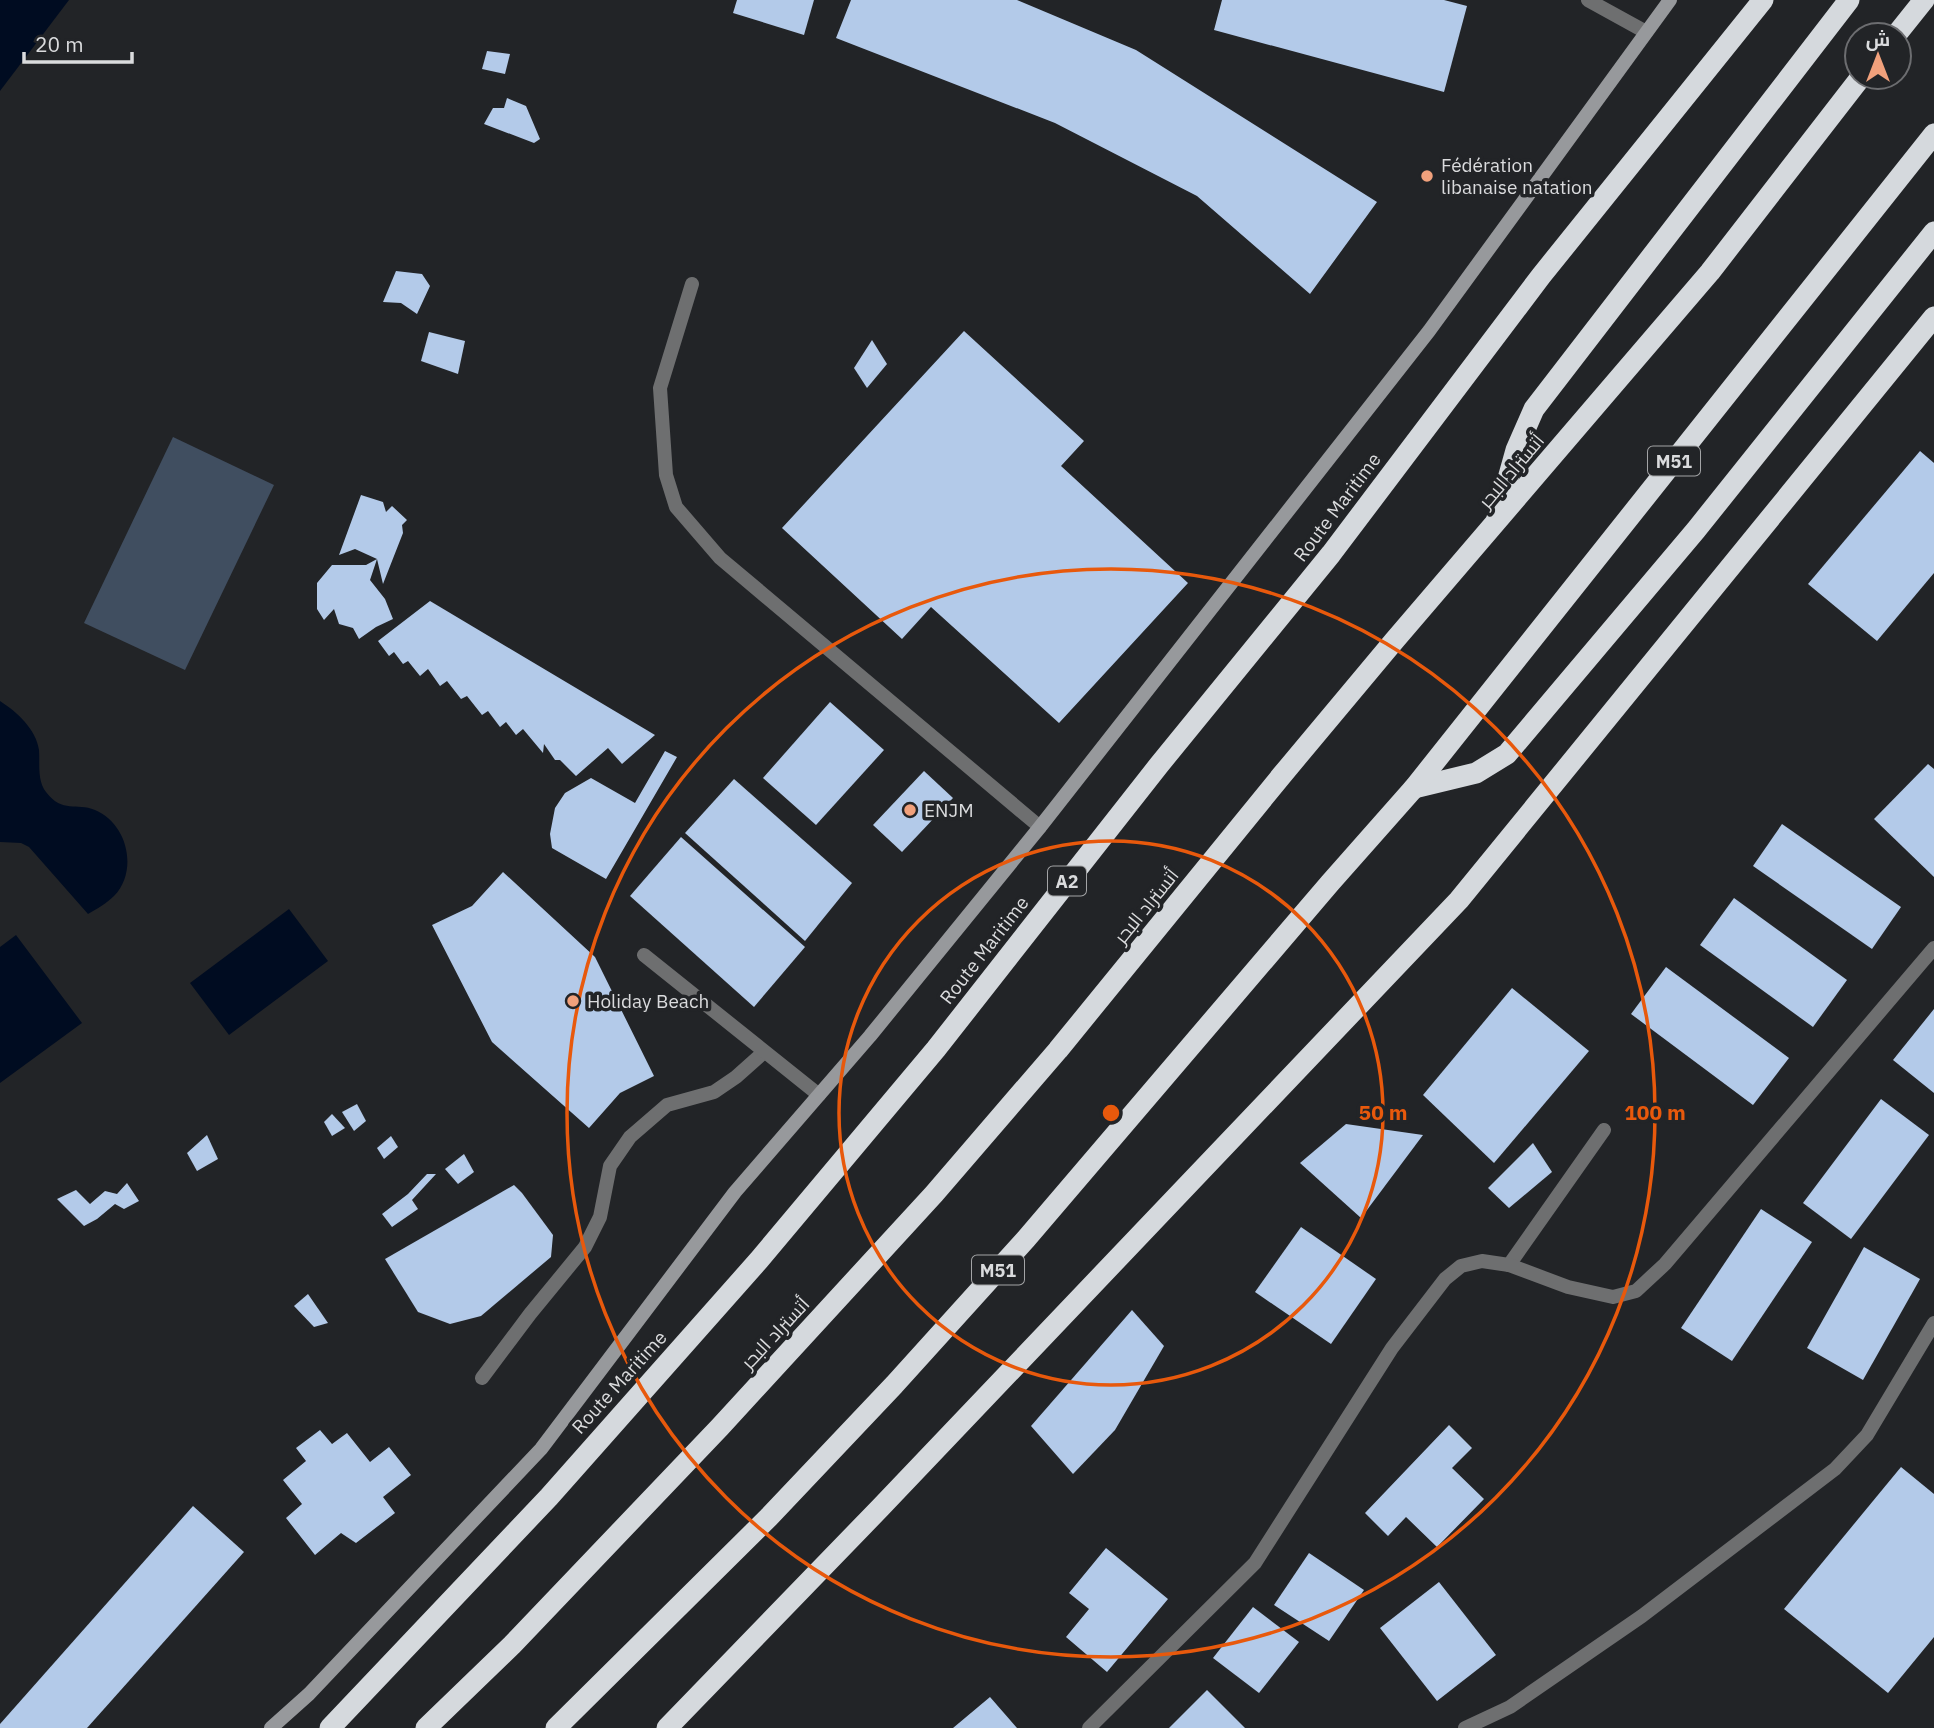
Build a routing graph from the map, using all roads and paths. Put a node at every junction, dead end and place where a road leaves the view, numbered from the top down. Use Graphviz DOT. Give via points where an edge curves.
graph roads {
  1 [pos="1588,0"];
  2 [pos="1670,0"];
  3 [pos="1763,0"];
  4 [pos="1849,0"];
  5 [pos="1924,0"];
  6 [pos="1907,21"];
  7 [pos="1646,32"];
  8 [pos="1850,91"];
  9 [pos="1934,134"];
  10 [pos="1934,232"];
  11 [pos="692,284"];
  12 [pos="1934,317"];
  13 [pos="1495,525"];
  14 [pos="1414,788"];
  15 [pos="1040,827"];
  16 [pos="1934,948"];
  17 [pos="644,955"];
  18 [pos="764,1052"];
  19 [pos="819,1095"];
  20 [pos="1604,1130"];
  21 [pos="1509,1265"];
  22 [pos="1934,1323"];
  23 [pos="482,1378"];
  24 [pos="271,1728"];
  25 [pos="330,1728"];
  26 [pos="426,1728"];
  27 [pos="556,1728"];
  28 [pos="667,1728"];
  29 [pos="1089,1728"];
  30 [pos="1465,1728"];
  1 -- 7 [label="street"];
  2 -- 7 [label="street"];
  3 -- 25 [label="highway, Route Maritime / A2" via="1541,276 1331,554 936,1049 759,1260 549,1497"];
  4 -- 13 [label="highway" via="1534,409 1516,450"];
  5 -- 6 [label="highway"];
  7 -- 15 [label="street" via="1429,331"];
  8 -- 13 [label="highway, أتستراد البحر" via="1710,272"];
  9 -- 14 [label="highway, M51"];
  10 -- 14 [label="highway" via="1696,530 1507,754 1476,774"];
  11 -- 15 [label="street" via="660,388 666,475 676,507 720,558"];
  12 -- 28 [label="highway" via="1459,900"];
  13 -- 26 [label="highway, أتستراد البحر" via="934,1194 710,1437 512,1645"];
  14 -- 27 [label="highway, M51" via="1026,1239 894,1385 769,1517"];
  15 -- 19 [label="street"];
  16 -- 21 [label="street" via="1665,1264 1636,1291 1612,1297 1568,1287"];
  17 -- 18 [label="street"];
  18 -- 19 [label="street"];
  18 -- 23 [label="street" via="714,1092 667,1105 630,1137 610,1166 600,1217 585,1247"];
  19 -- 24 [label="street" via="735,1192 541,1449 309,1694"];
  20 -- 21 [label="street"];
  21 -- 29 [label="street" via="1482,1261 1461,1266 1444,1279 1392,1348 1255,1563"];
  22 -- 30 [label="street" via="1867,1435 1835,1469 1642,1616 1510,1707"];
}
